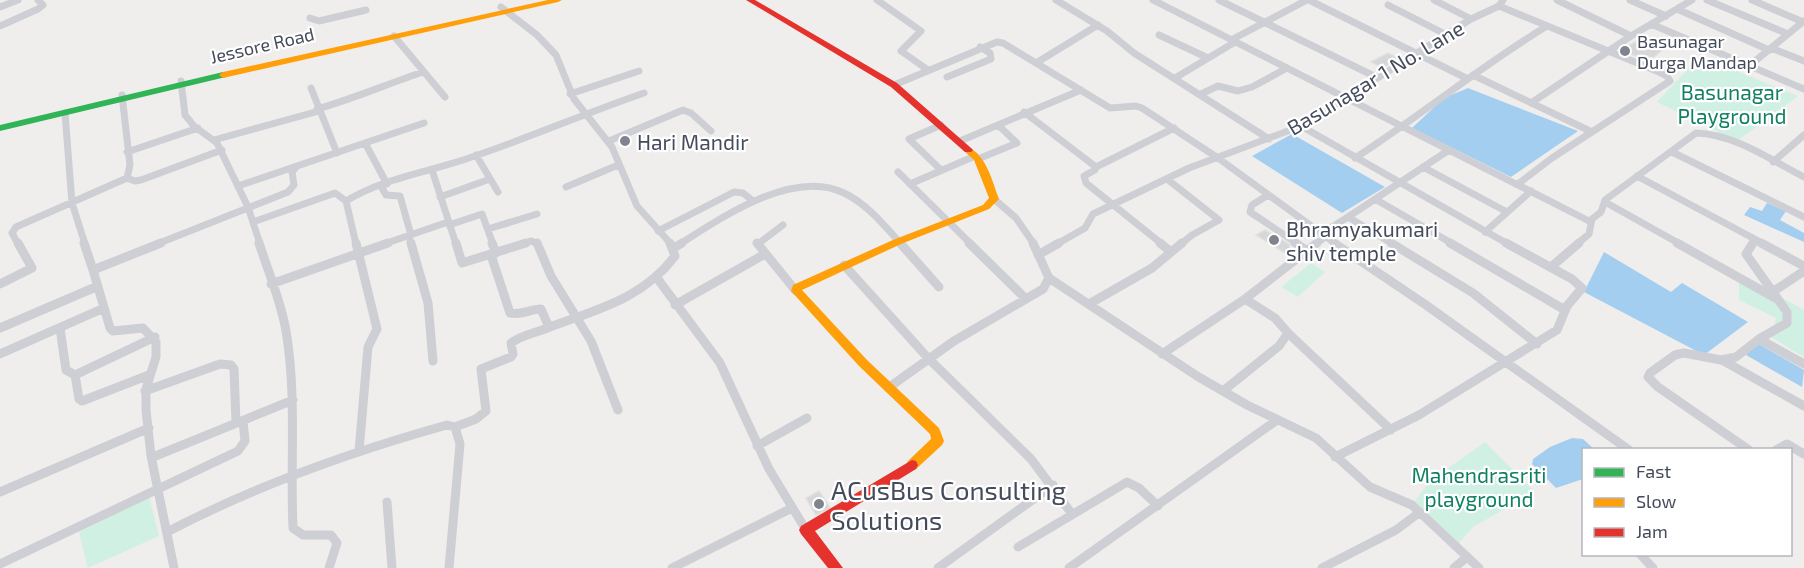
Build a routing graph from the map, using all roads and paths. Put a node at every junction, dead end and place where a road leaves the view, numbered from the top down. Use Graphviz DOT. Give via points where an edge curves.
graph roads {
  1 [pos="18,0"];
  2 [pos="38,0"];
  3 [pos="532,0"];
  4 [pos="558,0"];
  5 [pos="750,0"];
  6 [pos="877,0"];
  7 [pos="1056,0"];
  8 [pos="1153,0"];
  9 [pos="1219,0"];
  10 [pos="1308,0"];
  11 [pos="1434,0"];
  12 [pos="1557,0"];
  13 [pos="1630,0"];
  14 [pos="1692,0"];
  15 [pos="1707,0"];
  16 [pos="1752,0"];
  17 [pos="1498,2"];
  18 [pos="1388,5"];
  19 [pos="0,7"];
  20 [pos="503,9"];
  21 [pos="1677,9"];
  22 [pos="366,10"];
  23 [pos="1666,16"];
  24 [pos="310,18"];
  25 [pos="1471,19"];
  26 [pos="1264,23"];
  27 [pos="1803,23"];
  28 [pos="1651,24"];
  29 [pos="1098,25"];
  30 [pos="0,26"];
  31 [pos="1547,26"];
  32 [pos="1788,34"];
  33 [pos="1159,35"];
  34 [pos="1447,35"];
  35 [pos="394,36"];
  36 [pos="1631,36"];
  37 [pos="1233,41"];
  38 [pos="980,47"];
  39 [pos="1770,49"];
  40 [pos="1609,52"];
  41 [pos="1417,54"];
  42 [pos="1208,58"];
  43 [pos="1804,61"];
  44 [pos="1036,63"];
  45 [pos="1749,66"];
  46 [pos="1287,68"];
  47 [pos="639,70"];
  48 [pos="928,70"];
  49 [pos="423,72"];
  50 [pos="947,77"];
  51 [pos="1376,77"];
  52 [pos="1471,77"];
  53 [pos="1175,78"];
  54 [pos="181,83"];
  55 [pos="894,85"];
  56 [pos="311,88"];
  57 [pos="1803,88"];
  58 [pos="1081,90"];
  59 [pos="644,93"];
  60 [pos="570,94"];
  61 [pos="1201,94"];
  62 [pos="445,97"];
  63 [pos="122,98"];
  64 [pos="1346,98"];
  65 [pos="1531,103"];
  66 [pos="318,110"];
  67 [pos="1024,112"];
  68 [pos="65,113"];
  69 [pos="583,113"];
  70 [pos="424,123"];
  71 [pos="0,124"];
  72 [pos="998,124"];
  73 [pos="941,125"];
  74 [pos="1301,126"];
  75 [pos="1403,127"];
  76 [pos="198,128"];
  77 [pos="1174,128"];
  78 [pos="0,129"];
  79 [pos="711,131"];
  80 [pos="1593,132"];
  81 [pos="1802,139"];
  82 [pos="214,140"];
  83 [pos="1269,140"];
  84 [pos="609,141"];
  85 [pos="960,141"];
  86 [pos="365,143"];
  87 [pos="222,150"];
  88 [pos="1449,150"];
  89 [pos="127,152"];
  90 [pos="1672,152"];
  91 [pos="337,153"];
  92 [pos="476,155"];
  93 [pos="977,157"];
  94 [pos="1218,158"];
  95 [pos="1355,158"];
  96 [pos="1773,162"];
  97 [pos="618,165"];
  98 [pos="297,166"];
  99 [pos="1423,167"];
  100 [pos="1096,168"];
  101 [pos="432,170"];
  102 [pos="941,170"];
  103 [pos="898,172"];
  104 [pos="1637,176"];
  105 [pos="1804,177"];
  106 [pos="127,178"];
  107 [pos="489,179"];
  108 [pos="1167,179"];
  109 [pos="1398,183"];
  110 [pos="910,184"];
  111 [pos="1518,184"];
  112 [pos="384,185"];
  113 [pos="238,186"];
  114 [pos="566,187"];
  115 [pos="1531,191"];
  116 [pos="498,192"];
  117 [pos="1268,195"];
  118 [pos="440,197"];
  119 [pos="994,199"];
  120 [pos="1375,199"];
  121 [pos="346,201"];
  122 [pos="753,201"];
  123 [pos="72,202"];
  124 [pos="1605,202"];
  125 [pos="1111,205"];
  126 [pos="248,207"];
  127 [pos="1507,212"];
  128 [pos="537,214"];
  129 [pos="1348,218"];
  130 [pos="1804,218"];
  131 [pos="253,222"];
  132 [pos="949,222"];
  133 [pos="1591,222"];
  134 [pos="448,223"];
  135 [pos="783,225"];
  136 [pos="488,229"];
  137 [pos="658,231"];
  138 [pos="1485,232"];
  139 [pos="410,235"];
  140 [pos="1323,235"];
  141 [pos="1755,241"];
  142 [pos="897,242"];
  143 [pos="674,248"];
  144 [pos="1306,250"];
  145 [pos="1171,252"];
  146 [pos="494,254"];
  147 [pos="765,254"];
  148 [pos="359,255"];
  149 [pos="1038,255"];
  150 [pos="844,265"];
  151 [pos="1551,267"];
  152 [pos="1804,269"];
  153 [pos="93,270"];
  154 [pos="657,278"];
  155 [pos="1049,278"];
  156 [pos="0,284"];
  157 [pos="271,284"];
  158 [pos="98,286"];
  159 [pos="939,286"];
  160 [pos="796,291"];
  161 [pos="1774,291"];
  162 [pos="1026,299"];
  163 [pos="1245,299"];
  164 [pos="1780,301"];
  165 [pos="1089,304"];
  166 [pos="675,305"];
  167 [pos="105,308"];
  168 [pos="1564,310"];
  169 [pos="577,317"];
  170 [pos="549,327"];
  171 [pos="0,328"];
  172 [pos="60,328"];
  173 [pos="1288,333"];
  174 [pos="154,337"];
  175 [pos="1759,339"];
  176 [pos="1537,344"];
  177 [pos="0,354"];
  178 [pos="1162,354"];
  179 [pos="928,358"];
  180 [pos="1722,360"];
  181 [pos="433,361"];
  182 [pos="1506,362"];
  183 [pos="1804,364"];
  184 [pos="75,375"];
  185 [pos="149,375"];
  186 [pos="888,388"];
  187 [pos="145,391"];
  188 [pos="1223,391"];
  189 [pos="293,400"];
  190 [pos="1804,406"];
  191 [pos="618,410"];
  192 [pos="807,418"];
  193 [pos="1277,420"];
  194 [pos="239,422"];
  195 [pos="455,427"];
  196 [pos="149,428"];
  197 [pos="1391,430"];
  198 [pos="757,446"];
  199 [pos="1626,448"];
  200 [pos="1746,448"];
  201 [pos="1780,448"];
  202 [pos="359,451"];
  203 [pos="1804,454"];
  204 [pos="153,457"];
  205 [pos="1335,457"];
  206 [pos="291,477"];
  207 [pos="1053,485"];
  208 [pos="157,489"];
  209 [pos="0,492"];
  210 [pos="387,502"];
  211 [pos="1158,506"];
  212 [pos="790,509"];
  213 [pos="1420,512"];
  214 [pos="1072,514"];
  215 [pos="806,530"];
  216 [pos="167,532"];
  217 [pos="1018,547"];
  218 [pos="1641,556"];
  219 [pos="1467,557"];
  220 [pos="0,564"];
  221 [pos="174,568"];
  222 [pos="329,568"];
  223 [pos="392,568"];
  224 [pos="449,568"];
  225 [pos="672,568"];
  226 [pos="836,568"];
  227 [pos="938,568"];
  228 [pos="1069,568"];
  229 [pos="1322,568"];
  230 [pos="1454,568"];
  231 [pos="1479,568"];
  232 [pos="1653,568"];
  1 -- 19 [label="street"];
  2 -- 30 [label="street" via="43,5 38,9"];
  3 -- 20 [label="main road, Jessore Road"];
  4 -- 20 [label="main road"];
  5 -- 55 [label="main road"];
  6 -- 48 [label="street" via="921,31 901,51"];
  7 -- 29 [label="street"];
  8 -- 37 [label="street"];
  9 -- 26 [label="street"];
  10 -- 26 [label="street"];
  10 -- 41 [label="street"];
  11 -- 25 [label="street"];
  12 -- 36 [label="street"];
  13 -- 23 [label="street"];
  14 -- 21 [label="street"];
  15 -- 32 [label="street"];
  16 -- 27 [label="street"];
  17 -- 25 [label="street, Basunagar 1 No. Lane"];
  17 -- 31 [label="street"];
  18 -- 34 [label="street"];
  20 -- 35 [label="main road"];
  20 -- 54 [label="main road, Jessore Road"];
  20 -- 60 [label="street" via="555,54"];
  21 -- 23 [label="street"];
  21 -- 39 [label="street"];
  22 -- 24 [label="street" via="319,21"];
  23 -- 28 [label="street"];
  25 -- 34 [label="street, Basunagar 1 No. Lane"];
  26 -- 37 [label="street"];
  26 -- 51 [label="street"];
  27 -- 32 [label="street"];
  28 -- 36 [label="street"];
  28 -- 45 [label="street"];
  29 -- 44 [label="street"];
  29 -- 53 [label="street"];
  31 -- 40 [label="street"];
  31 -- 52 [label="street"];
  32 -- 39 [label="street"];
  33 -- 42 [label="street"];
  34 -- 41 [label="street, Basunagar 1 No. Lane"];
  35 -- 49 [label="street"];
  35 -- 54 [label="main road"];
  36 -- 40 [label="street"];
  37 -- 42 [label="street"];
  37 -- 46 [label="street"];
  38 -- 44 [label="street" via="1000,42"];
  38 -- 48 [label="street"];
  38 -- 50 [label="street" via="990,53 991,59"];
  39 -- 43 [label="street"];
  39 -- 45 [label="street"];
  40 -- 65 [label="street"];
  40 -- 80 [label="street" via="1659,72 1670,81"];
  41 -- 51 [label="street, Basunagar 1 No. Lane"];
  41 -- 52 [label="street"];
  42 -- 53 [label="street"];
  44 -- 58 [label="street"];
  45 -- 57 [label="street"];
  46 -- 61 [label="street" via="1243,90 1234,92 1218,86"];
  46 -- 64 [label="street"];
  47 -- 60 [label="street"];
  48 -- 55 [label="street"];
  49 -- 62 [label="street"];
  49 -- 66 [label="street"];
  51 -- 64 [label="street, Basunagar 1 No. Lane"];
  52 -- 65 [label="street"];
  52 -- 75 [label="street"];
  53 -- 61 [label="street"];
  54 -- 63 [label="main road, Jessore Road"];
  54 -- 76 [label="street" via="182,109"];
  55 -- 73 [label="main road"];
  56 -- 66 [label="street"];
  58 -- 67 [label="street"];
  58 -- 77 [label="street" via="1110,108 1142,108"];
  59 -- 69 [label="street"];
  60 -- 69 [label="street"];
  61 -- 83 [label="street"];
  63 -- 68 [label="main road"];
  63 -- 71 [label="main road, Jessore Road"];
  63 -- 89 [label="street"];
  64 -- 74 [label="street, Basunagar 1 No. Lane"];
  64 -- 75 [label="street"];
  65 -- 80 [label="street"];
  66 -- 82 [label="street"];
  66 -- 91 [label="street"];
  67 -- 72 [label="street"];
  67 -- 100 [label="street"];
  68 -- 78 [label="main road"];
  68 -- 123 [label="street"];
  69 -- 84 [label="street"];
  69 -- 92 [label="street"];
  70 -- 86 [label="street"];
  72 -- 85 [label="street"];
  72 -- 93 [label="street" via="1017,143"];
  73 -- 85 [label="main road"];
  73 -- 102 [label="street" via="909,141"];
  74 -- 83 [label="street, Basunagar 1 No. Lane"];
  74 -- 95 [label="street"];
  75 -- 88 [label="street"];
  75 -- 95 [label="street"];
  76 -- 82 [label="street"];
  76 -- 89 [label="street"];
  77 -- 94 [label="street"];
  77 -- 100 [label="street"];
  79 -- 84 [label="street" via="683,110"];
  80 -- 111 [label="street"];
  81 -- 96 [label="street"];
  82 -- 87 [label="street"];
  83 -- 94 [label="street, Basunagar 1 No. Lane"];
  84 -- 97 [label="street"];
  85 -- 93 [label="main road"];
  86 -- 91 [label="street"];
  86 -- 112 [label="street"];
  87 -- 106 [label="street" via="141,180"];
  87 -- 113 [label="street"];
  88 -- 99 [label="street"];
  88 -- 111 [label="street"];
  89 -- 106 [label="street"];
  90 -- 96 [label="street" via="1702,132"];
  90 -- 104 [label="street"];
  90 -- 130 [label="street"];
  91 -- 98 [label="street"];
  92 -- 101 [label="street"];
  92 -- 107 [label="street"];
  93 -- 102 [label="street"];
  93 -- 119 [label="main road"];
  94 -- 108 [label="street, Basunagar 1 No. Lane"];
  94 -- 117 [label="street"];
  95 -- 109 [label="street"];
  96 -- 105 [label="street"];
  97 -- 114 [label="street"];
  97 -- 137 [label="street" via="638,208"];
  98 -- 113 [label="street"];
  98 -- 126 [label="street" via="292,172 293,189"];
  99 -- 109 [label="street"];
  99 -- 127 [label="street"];
  100 -- 125 [label="street" via="1084,179"];
  101 -- 112 [label="street"];
  101 -- 118 [label="street"];
  102 -- 110 [label="street"];
  103 -- 110 [label="street"];
  104 -- 124 [label="street"];
  104 -- 141 [label="street"];
  106 -- 123 [label="street"];
  107 -- 116 [label="street"];
  107 -- 118 [label="street"];
  108 -- 125 [label="street, Basunagar 1 No. Lane"];
  108 -- 145 [label="street" via="1219,220 1192,234"];
  109 -- 120 [label="street"];
  109 -- 138 [label="street"];
  110 -- 132 [label="street"];
  111 -- 115 [label="street"];
  112 -- 121 [label="street"];
  112 -- 139 [label="street" via="386,195 400,196"];
  113 -- 126 [label="street"];
  115 -- 127 [label="street"];
  115 -- 133 [label="street"];
  117 -- 140 [label="street"];
  117 -- 144 [label="street" via="1252,205 1250,212"];
  118 -- 134 [label="street"];
  119 -- 132 [label="main road" via="986,207"];
  119 -- 149 [label="street" via="1017,219"];
  120 -- 129 [label="street"];
  120 -- 168 [label="street"];
  121 -- 131 [label="street" via="335,193"];
  121 -- 148 [label="street"];
  122 -- 137 [label="street" via="734,192"];
  122 -- 142 [label="street" via="807,186 834,190 865,206"];
  122 -- 143 [label="street"];
  123 -- 153 [label="street"];
  123 -- 156 [label="street" via="12,231 32,268"];
  124 -- 133 [label="street"];
  124 -- 164 [label="street"];
  125 -- 145 [label="street"];
  125 -- 149 [label="street, Basunagar 1 No. Lane" via="1093,214 1085,228"];
  126 -- 131 [label="street"];
  126 -- 153 [label="street"];
  127 -- 138 [label="street"];
  128 -- 136 [label="street"];
  129 -- 140 [label="street"];
  129 -- 176 [label="street" via="1473,293"];
  131 -- 157 [label="street"];
  132 -- 142 [label="main road"];
  132 -- 162 [label="street"];
  133 -- 151 [label="street" via="1589,234"];
  134 -- 136 [label="street" via="482,214"];
  134 -- 139 [label="street"];
  134 -- 146 [label="street" via="462,263"];
  135 -- 147 [label="street" via="759,239 757,243"];
  136 -- 146 [label="street"];
  137 -- 143 [label="street"];
  138 -- 151 [label="street"];
  139 -- 148 [label="street"];
  139 -- 181 [label="street" via="426,296"];
  140 -- 144 [label="street"];
  140 -- 182 [label="street"];
  141 -- 152 [label="street"];
  141 -- 161 [label="street" via="1746,254"];
  142 -- 150 [label="main road"];
  142 -- 159 [label="street"];
  143 -- 154 [label="street" via="675,256"];
  144 -- 163 [label="street"];
  145 -- 165 [label="street" via="1152,268"];
  146 -- 169 [label="street" via="537,243 551,276"];
  146 -- 170 [label="street" via="510,313 541,309"];
  147 -- 160 [label="street"];
  147 -- 166 [label="street"];
  148 -- 157 [label="street"];
  148 -- 202 [label="street" via="377,329 368,347"];
  149 -- 155 [label="street"];
  150 -- 160 [label="main road" via="799,285"];
  150 -- 179 [label="street"];
  151 -- 168 [label="street" via="1582,288"];
  152 -- 161 [label="street"];
  153 -- 158 [label="street"];
  154 -- 166 [label="street"];
  154 -- 169 [label="street" via="622,301"];
  155 -- 162 [label="street" via="1043,288"];
  155 -- 165 [label="street"];
  157 -- 189 [label="street" via="286,329"];
  158 -- 167 [label="street"];
  158 -- 171 [label="street"];
  160 -- 186 [label="main road"];
  161 -- 164 [label="street"];
  162 -- 179 [label="street"];
  163 -- 173 [label="street"];
  163 -- 178 [label="street"];
  164 -- 175 [label="street" via="1787,312 1787,323"];
  165 -- 178 [label="street"];
  166 -- 198 [label="street" via="719,362"];
  167 -- 172 [label="street"];
  167 -- 174 [label="street" via="113,332 143,328"];
  168 -- 176 [label="street" via="1557,330"];
  169 -- 170 [label="street"];
  169 -- 191 [label="street" via="591,340"];
  170 -- 195 [label="street" via="515,340 511,343 511,357 481,369 486,411"];
  172 -- 177 [label="street"];
  172 -- 184 [label="street" via="66,370"];
  173 -- 188 [label="street" via="1279,346"];
  173 -- 197 [label="street"];
  174 -- 184 [label="street"];
  174 -- 185 [label="street" via="156,360"];
  175 -- 180 [label="street" via="1736,357"];
  175 -- 183 [label="street"];
  176 -- 182 [label="street"];
  178 -- 188 [label="street"];
  179 -- 186 [label="street"];
  179 -- 207 [label="street" via="1019,446"];
  180 -- 190 [label="street"];
  180 -- 200 [label="street" via="1692,353 1675,355 1648,377"];
  182 -- 197 [label="street"];
  182 -- 199 [label="street"];
  184 -- 185 [label="street" via="82,401"];
  185 -- 187 [label="street"];
  186 -- 215 [label="main road" via="935,431 938,441 911,466"];
  187 -- 194 [label="street" via="220,364 231,365"];
  187 -- 196 [label="street"];
  188 -- 193 [label="street"];
  189 -- 194 [label="street"];
  189 -- 206 [label="street"];
  192 -- 198 [label="street"];
  193 -- 205 [label="street" via="1316,438"];
  193 -- 211 [label="street"];
  194 -- 204 [label="street"];
  194 -- 208 [label="street" via="247,437 238,451"];
  195 -- 202 [label="street" via="447,425"];
  195 -- 224 [label="street" via="460,444"];
  196 -- 204 [label="street"];
  196 -- 209 [label="street"];
  197 -- 205 [label="street"];
  198 -- 212 [label="street"];
  201 -- 203 [label="street" via="1787,444"];
  202 -- 206 [label="street"];
  204 -- 208 [label="street"];
  205 -- 213 [label="street" via="1370,487 1403,500"];
  206 -- 216 [label="street" via="226,501"];
  206 -- 222 [label="street" via="293,528 303,535 331,535 337,543"];
  207 -- 214 [label="street"];
  207 -- 227 [label="street"];
  208 -- 216 [label="street"];
  208 -- 220 [label="street"];
  210 -- 223 [label="street"];
  211 -- 214 [label="street" via="1127,482"];
  211 -- 228 [label="street"];
  212 -- 215 [label="street"];
  212 -- 225 [label="street"];
  213 -- 219 [label="street"];
  213 -- 229 [label="street" via="1396,530"];
  214 -- 217 [label="street"];
  215 -- 226 [label="main road"];
  216 -- 221 [label="street"];
  218 -- 232 [label="street"];
  219 -- 230 [label="street"];
  219 -- 231 [label="street"];
}
